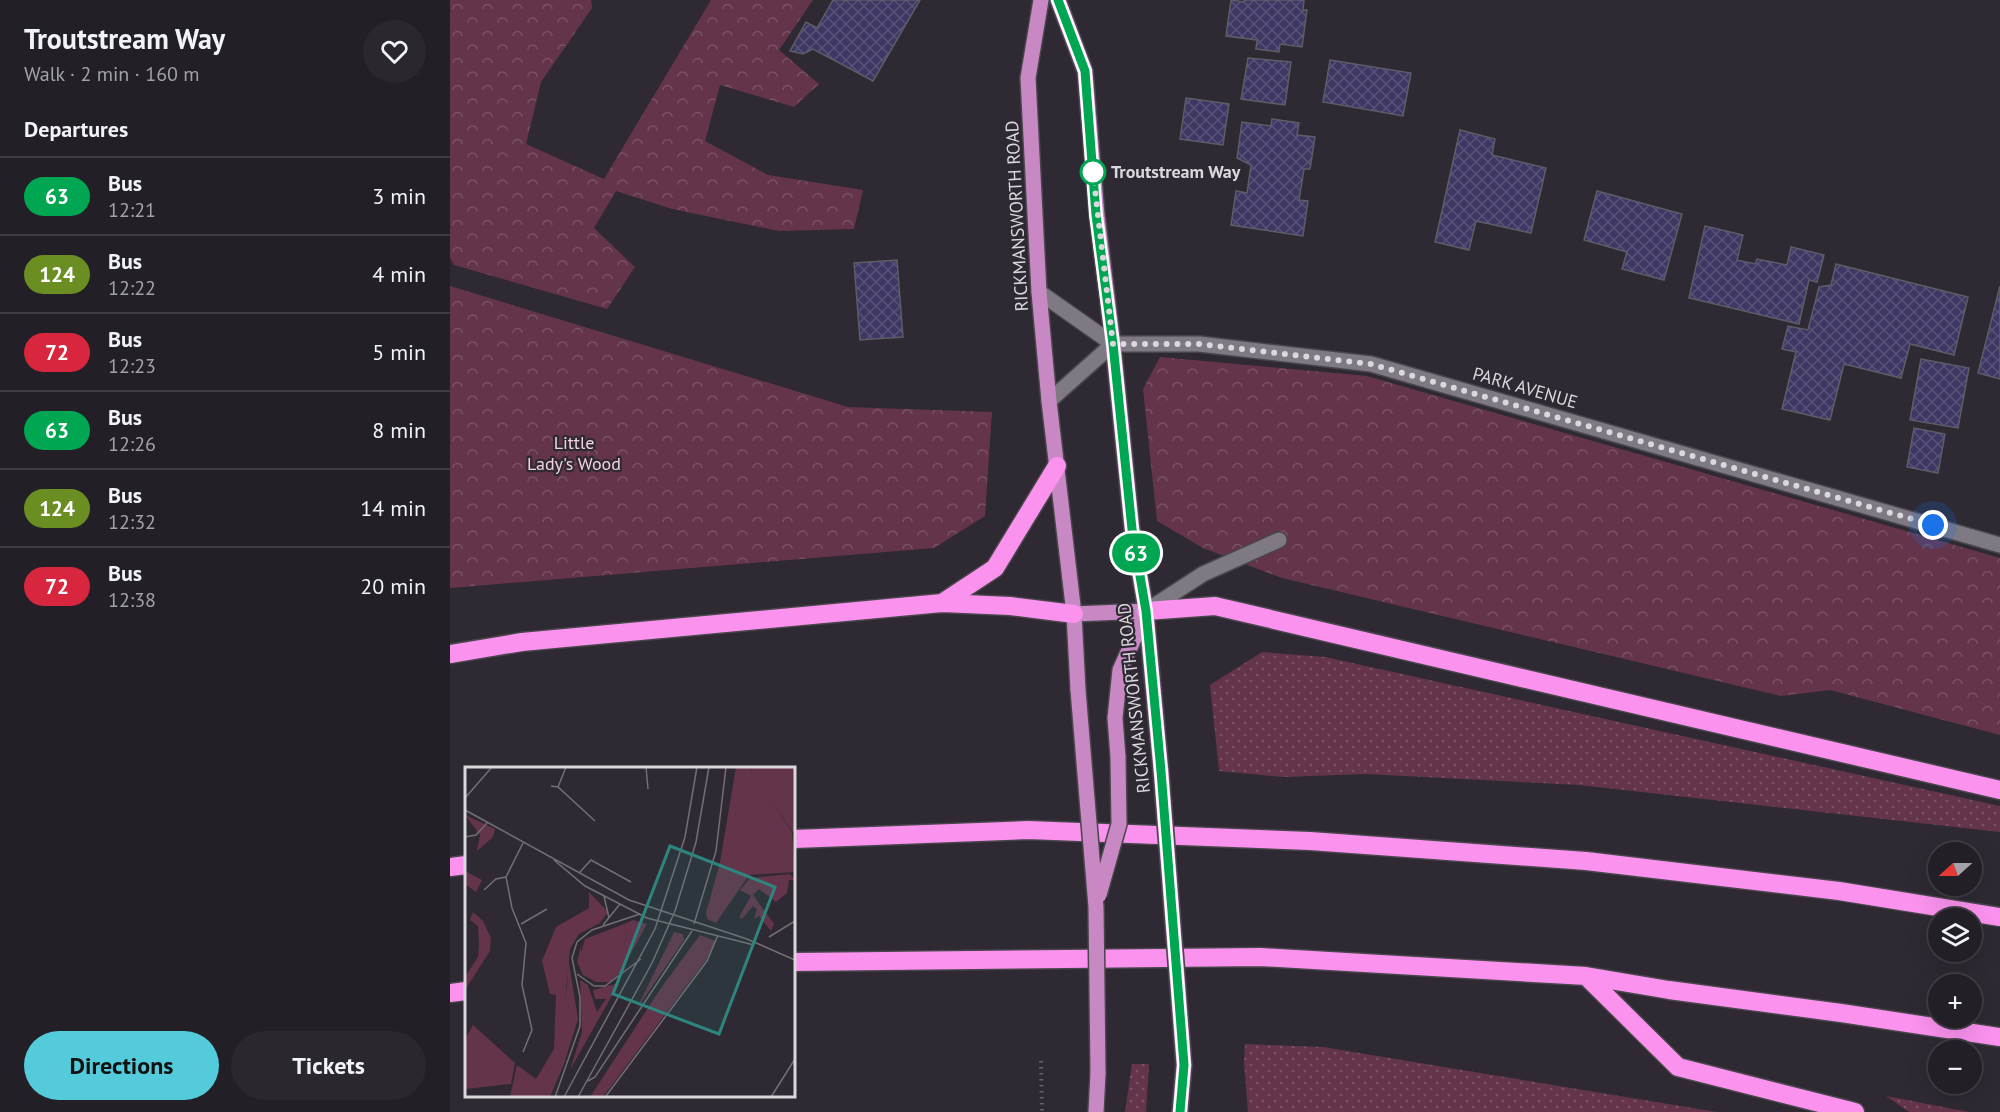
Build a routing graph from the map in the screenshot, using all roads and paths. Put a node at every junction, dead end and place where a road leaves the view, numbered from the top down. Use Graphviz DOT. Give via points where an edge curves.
graph roads {
  1 [pos="1041,0"];
  2 [pos="1058,0"];
  3 [pos="1039,292"];
  4 [pos="1113,344"];
  5 [pos="1049,401"];
  6 [pos="1057,466"];
  7 [pos="1278,540"];
  8 [pos="2000,545"];
  9 [pos="942,603"];
  10 [pos="1146,611"];
  11 [pos="1074,614"];
  12 [pos="450,654"];
  13 [pos="2000,790"];
  14 [pos="795,839"];
  15 [pos="465,865"];
  16 [pos="450,867"];
  17 [pos="1096,907"];
  18 [pos="2000,917"];
  19 [pos="795,962"];
  20 [pos="1586,976"];
  21 [pos="465,991"];
  22 [pos="450,993"];
  23 [pos="2000,1036"];
  24 [pos="1041,1061"];
  25 [pos="1042,1112"];
  26 [pos="1096,1112"];
  27 [pos="1180,1112"];
  28 [pos="1855,1112"];
  1 -- 3 [label="main road, RICKMANSWORTH ROAD" via="1029,78"];
  2 -- 4 [label="main road, RICKMANSWORTH ROAD" via="1085,71 1096,215"];
  3 -- 4 [label="street"];
  3 -- 5 [label="main road, RICKMANSWORTH ROAD"];
  4 -- 5 [label="street"];
  4 -- 8 [label="street, PARK AVENUE" via="1199,344 1371,364"];
  4 -- 10 [label="main road, RICKMANSWORTH ROAD" via="1132,529"];
  5 -- 6 [label="main road, RICKMANSWORTH ROAD"];
  6 -- 9 [label="highway" via="995,568"];
  6 -- 11 [label="main road, RICKMANSWORTH ROAD"];
  7 -- 10 [label="street" via="1203,574"];
  9 -- 11 [label="highway"];
  9 -- 12 [label="highway" via="522,642"];
  10 -- 11 [label="main road"];
  10 -- 13 [label="highway" via="1215,606"];
  10 -- 17 [label="main road, bridge" via="1120,670 1115,718 1119,824"];
  10 -- 27 [label="main road, RICKMANSWORTH ROAD, bridge" via="1184,1065"];
  11 -- 17 [label="main road, RICKMANSWORTH ROAD, bridge"];
  14 -- 18 [label="highway" via="1028,830 1310,841 1586,861 1839,891"];
  15 -- 16 [label="highway"];
  17 -- 26 [label="main road, RICKMANSWORTH ROAD, bridge"];
  19 -- 20 [label="highway" via="1261,957"];
  20 -- 23 [label="highway"];
  20 -- 28 [label="highway" via="1678,1067"];
  21 -- 22 [label="highway"];
  24 -- 25 [label="path"];
}
